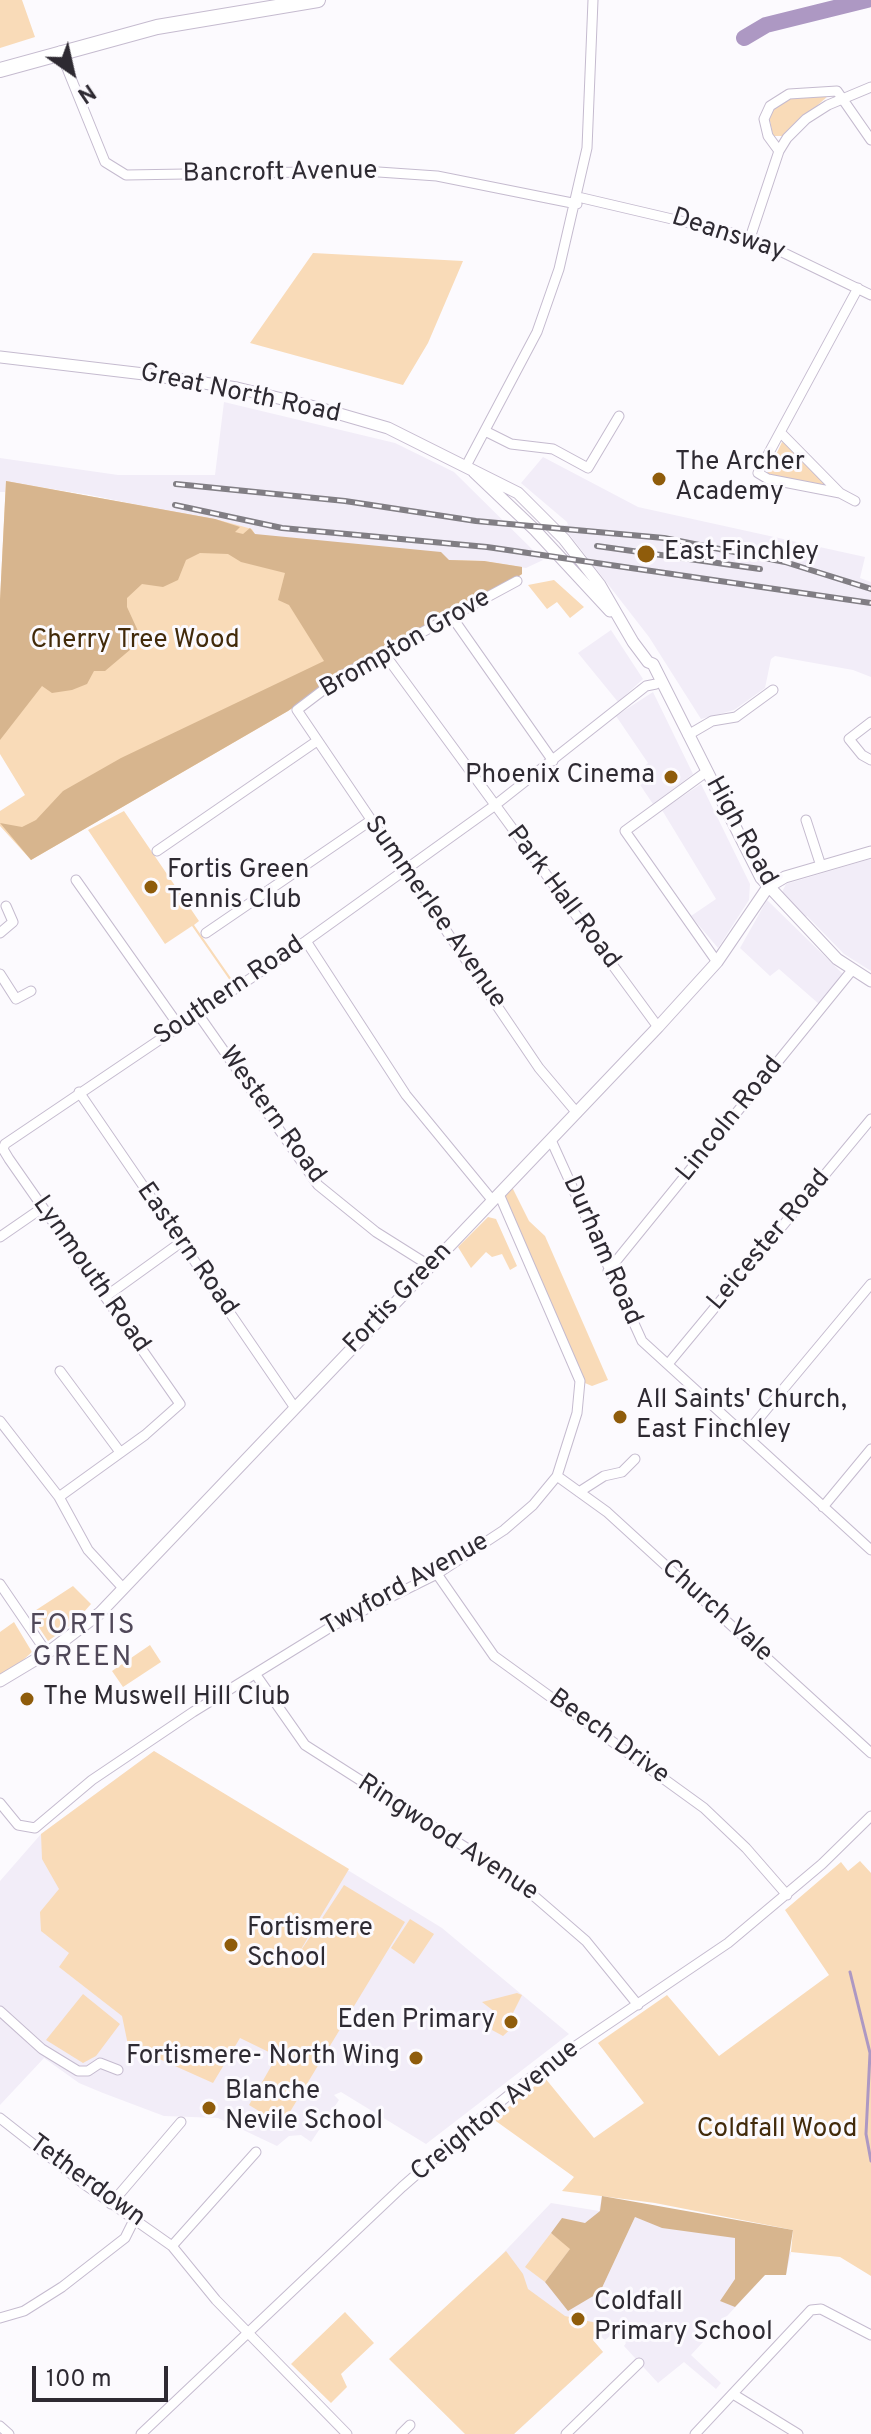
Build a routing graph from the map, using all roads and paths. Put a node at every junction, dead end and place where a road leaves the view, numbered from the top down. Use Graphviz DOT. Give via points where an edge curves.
graph roads {
  1 [pos="318,0"];
  2 [pos="584,0"];
  3 [pos="593,0"];
  4 [pos="590,18"];
  5 [pos="60,51"];
  6 [pos="0,70"];
  7 [pos="871,87"];
  8 [pos="845,98"];
  9 [pos="871,140"];
  10 [pos="779,151"];
  11 [pos="577,200"];
  12 [pos="750,238"];
  13 [pos="858,288"];
  14 [pos="871,295"];
  15 [pos="0,357"];
  16 [pos="619,416"];
  17 [pos="485,431"];
  18 [pos="781,433"];
  19 [pos="468,467"];
  20 [pos="840,493"];
  21 [pos="855,501"];
  22 [pos="535,530"];
  23 [pos="564,539"];
  24 [pos="517,581"];
  25 [pos="614,614"];
  26 [pos="452,617"];
  27 [pos="383,652"];
  28 [pos="648,662"];
  29 [pos="651,685"];
  30 [pos="773,690"];
  31 [pos="668,696"];
  32 [pos="297,710"];
  33 [pos="871,722"];
  34 [pos="688,735"];
  35 [pos="317,741"];
  36 [pos="871,760"];
  37 [pos="553,761"];
  38 [pos="706,772"];
  39 [pos="494,806"];
  40 [pos="806,820"];
  41 [pos="370,821"];
  42 [pos="157,851"];
  43 [pos="871,852"];
  44 [pos="821,866"];
  45 [pos="405,870"];
  46 [pos="76,880"];
  47 [pos="768,887"];
  48 [pos="6,906"];
  49 [pos="0,933"];
  50 [pos="206,933"];
  51 [pos="306,941"];
  52 [pos="717,962"];
  53 [pos="853,969"];
  54 [pos="0,974"];
  55 [pos="871,981"];
  56 [pos="31,991"];
  57 [pos="198,1014"];
  58 [pos="179,1026"];
  59 [pos="658,1027"];
  60 [pos="79,1092"];
  61 [pos="577,1113"];
  62 [pos="871,1119"];
  63 [pos="551,1140"];
  64 [pos="3,1143"];
  65 [pos="496,1198"];
  66 [pos="42,1208"];
  67 [pos="0,1237"];
  68 [pos="180,1243"];
  69 [pos="430,1266"];
  70 [pos="608,1271"];
  71 [pos="871,1284"];
  72 [pos="105,1297"];
  73 [pos="668,1364"];
  74 [pos="60,1371"];
  75 [pos="295,1408"];
  76 [pos="0,1421"];
  77 [pos="745,1435"];
  78 [pos="871,1449"];
  79 [pos="120,1452"];
  80 [pos="635,1459"];
  81 [pos="557,1476"];
  82 [pos="579,1492"];
  83 [pos="59,1497"];
  84 [pos="823,1507"];
  85 [pos="871,1550"];
  86 [pos="437,1574"];
  87 [pos="0,1584"];
  88 [pos="123,1588"];
  89 [pos="47,1653"];
  90 [pos="256,1675"];
  91 [pos="0,1681"];
  92 [pos="871,1753"];
  93 [pos="0,1803"];
  94 [pos="871,1816"];
  95 [pos="787,1895"];
  96 [pos="638,2005"];
  97 [pos="0,2011"];
  98 [pos="118,2070"];
  99 [pos="0,2118"];
  100 [pos="181,2122"];
  101 [pos="256,2152"];
  102 [pos="111,2204"];
  103 [pos="134,2220"];
  104 [pos="172,2246"];
  105 [pos="0,2318"];
  106 [pos="249,2333"];
  107 [pos="871,2335"];
  108 [pos="639,2363"];
  109 [pos="733,2394"];
  110 [pos="410,2425"];
  111 [pos="0,2426"];
  112 [pos="9,2434"];
  113 [pos="141,2434"];
  114 [pos="347,2434"];
  115 [pos="401,2434"];
  116 [pos="566,2434"];
  117 [pos="695,2434"];
  118 [pos="798,2434"];
  1 -- 5 [label="highway" via="212,16"];
  2 -- 4 [label="street"];
  3 -- 4 [label="street"];
  4 -- 11 [label="street" via="587,148"];
  5 -- 6 [label="highway"];
  5 -- 11 [label="street, Bancroft Avenue" via="105,162 126,175 364,171 437,176"];
  7 -- 8 [label="street"];
  8 -- 9 [label="street"];
  8 -- 10 [label="street" via="806,119"];
  8 -- 10 [label="street" via="837,91 780,97 764,119"];
  10 -- 12 [label="street"];
  11 -- 12 [label="street, Deansway"];
  11 -- 17 [label="street" via="537,332"];
  12 -- 13 [label="street, Deansway"];
  13 -- 14 [label="street, Deansway"];
  13 -- 18 [label="street"];
  15 -- 19 [label="main road, Great North Road" via="144,374 285,399 388,428"];
  16 -- 17 [label="street" via="588,468 553,449 511,444"];
  17 -- 19 [label="street"];
  18 -- 20 [label="street"];
  18 -- 20 [label="street" via="758,473"];
  19 -- 22 [label="main road, Great North Road"];
  19 -- 23 [label="main road, Great North Road" via="518,493"];
  20 -- 21 [label="street"];
  22 -- 25 [label="main road, High Road"];
  23 -- 25 [label="main road, High Road" via="600,585"];
  24 -- 26 [label="street, Brompton Grove"];
  25 -- 28 [label="main road, High Road"];
  26 -- 27 [label="street, Brompton Grove"];
  26 -- 37 [label="street"];
  27 -- 32 [label="street, Brompton Grove"];
  27 -- 39 [label="street, Park Hall Road"];
  28 -- 29 [label="main road, High Road"];
  28 -- 31 [label="main road, High Road"];
  29 -- 31 [label="main road, High Road"];
  29 -- 37 [label="street, Southern Road"];
  30 -- 34 [label="street" via="736,717 712,721"];
  31 -- 34 [label="main road, High Road"];
  32 -- 35 [label="street, Summerlee Avenue"];
  33 -- 36 [label="street" via="849,739"];
  34 -- 38 [label="main road, High Road"];
  35 -- 41 [label="street, Summerlee Avenue"];
  35 -- 42 [label="street"];
  37 -- 39 [label="street, Southern Road"];
  38 -- 47 [label="main road, High Road"];
  38 -- 52 [label="street" via="625,831"];
  39 -- 45 [label="street, Southern Road"];
  39 -- 59 [label="street, Park Hall Road"];
  40 -- 44 [label="street"];
  41 -- 45 [label="street, Summerlee Avenue"];
  41 -- 50 [label="street"];
  43 -- 44 [label="main road"];
  44 -- 47 [label="main road"];
  45 -- 51 [label="street, Southern Road"];
  45 -- 61 [label="street, Summerlee Avenue" via="539,1068"];
  46 -- 58 [label="street"];
  47 -- 52 [label="main road, Fortis Green"];
  47 -- 53 [label="main road, High Road"];
  48 -- 49 [label="street" via="13,922"];
  51 -- 57 [label="street, Southern Road"];
  51 -- 65 [label="street, Twyford Avenue" via="406,1095"];
  52 -- 59 [label="main road, Fortis Green"];
  53 -- 55 [label="main road, High Road"];
  53 -- 70 [label="street, Lincoln Road"];
  54 -- 56 [label="street" via="16,999"];
  57 -- 58 [label="street, Southern Road"];
  57 -- 69 [label="street, Western Road" via="318,1185 376,1232"];
  58 -- 60 [label="street, Southern Road"];
  59 -- 61 [label="main road, Fortis Green"];
  60 -- 64 [label="street, Southern Road"];
  60 -- 68 [label="street, Eastern Road"];
  61 -- 63 [label="main road, Fortis Green"];
  62 -- 73 [label="street, Leicester Road"];
  63 -- 65 [label="main road, Fortis Green"];
  63 -- 70 [label="street, Durham Road"];
  64 -- 66 [label="street, Lynmouth Road"];
  65 -- 69 [label="main road, Fortis Green"];
  65 -- 81 [label="street, Twyford Avenue" via="580,1381 577,1413"];
  66 -- 67 [label="street"];
  66 -- 72 [label="street, Lynmouth Road"];
  68 -- 72 [label="street"];
  68 -- 75 [label="street, Eastern Road"];
  69 -- 75 [label="main road, Fortis Green"];
  70 -- 73 [label="street, Durham Road" via="642,1341"];
  71 -- 77 [label="street"];
  72 -- 79 [label="street, Lynmouth Road" via="180,1404"];
  73 -- 77 [label="street, Durham Road"];
  74 -- 79 [label="street"];
  75 -- 88 [label="main road, Fortis Green"];
  76 -- 83 [label="street"];
  77 -- 84 [label="street, Durham Road"];
  78 -- 84 [label="street"];
  79 -- 83 [label="street"];
  80 -- 82 [label="street" via="622,1472"];
  81 -- 82 [label="street, Church Vale"];
  81 -- 86 [label="street, Twyford Avenue" via="504,1530"];
  82 -- 92 [label="street, Church Vale"];
  83 -- 88 [label="street" via="88,1550"];
  84 -- 85 [label="street, Durham Road"];
  86 -- 90 [label="street, Twyford Avenue" via="334,1625"];
  86 -- 95 [label="street, Beech Drive" via="494,1656 704,1808"];
  87 -- 89 [label="street"];
  88 -- 89 [label="main road, Fortis Green" via="89,1623"];
  89 -- 91 [label="main road, Fortis Green"];
  90 -- 93 [label="street, Twyford Avenue" via="92,1780 35,1828 18,1825"];
  90 -- 96 [label="street, Ringwood Avenue" via="305,1745 512,1877 586,1941"];
  94 -- 95 [label="street, Creighton Avenue"];
  95 -- 96 [label="street, Creighton Avenue"];
  96 -- 106 [label="street, Creighton Avenue" via="489,2111"];
  97 -- 98 [label="street" via="42,2049 78,2071 100,2063"];
  99 -- 102 [label="street, Tetherdown"];
  100 -- 102 [label="street"];
  101 -- 104 [label="street"];
  102 -- 103 [label="street, Tetherdown"];
  103 -- 104 [label="street, Tetherdown"];
  103 -- 105 [label="street" via="125,2238 62,2287 24,2311"];
  104 -- 106 [label="street, Tetherdown"];
  106 -- 113 [label="street, Creighton Avenue"];
  106 -- 114 [label="street, Tetherdown"];
  107 -- 109 [label="street" via="821,2309 811,2310"];
  108 -- 116 [label="street"];
  109 -- 117 [label="street"];
  109 -- 118 [label="street"];
  110 -- 115 [label="street"];
  111 -- 112 [label="street"];
}
